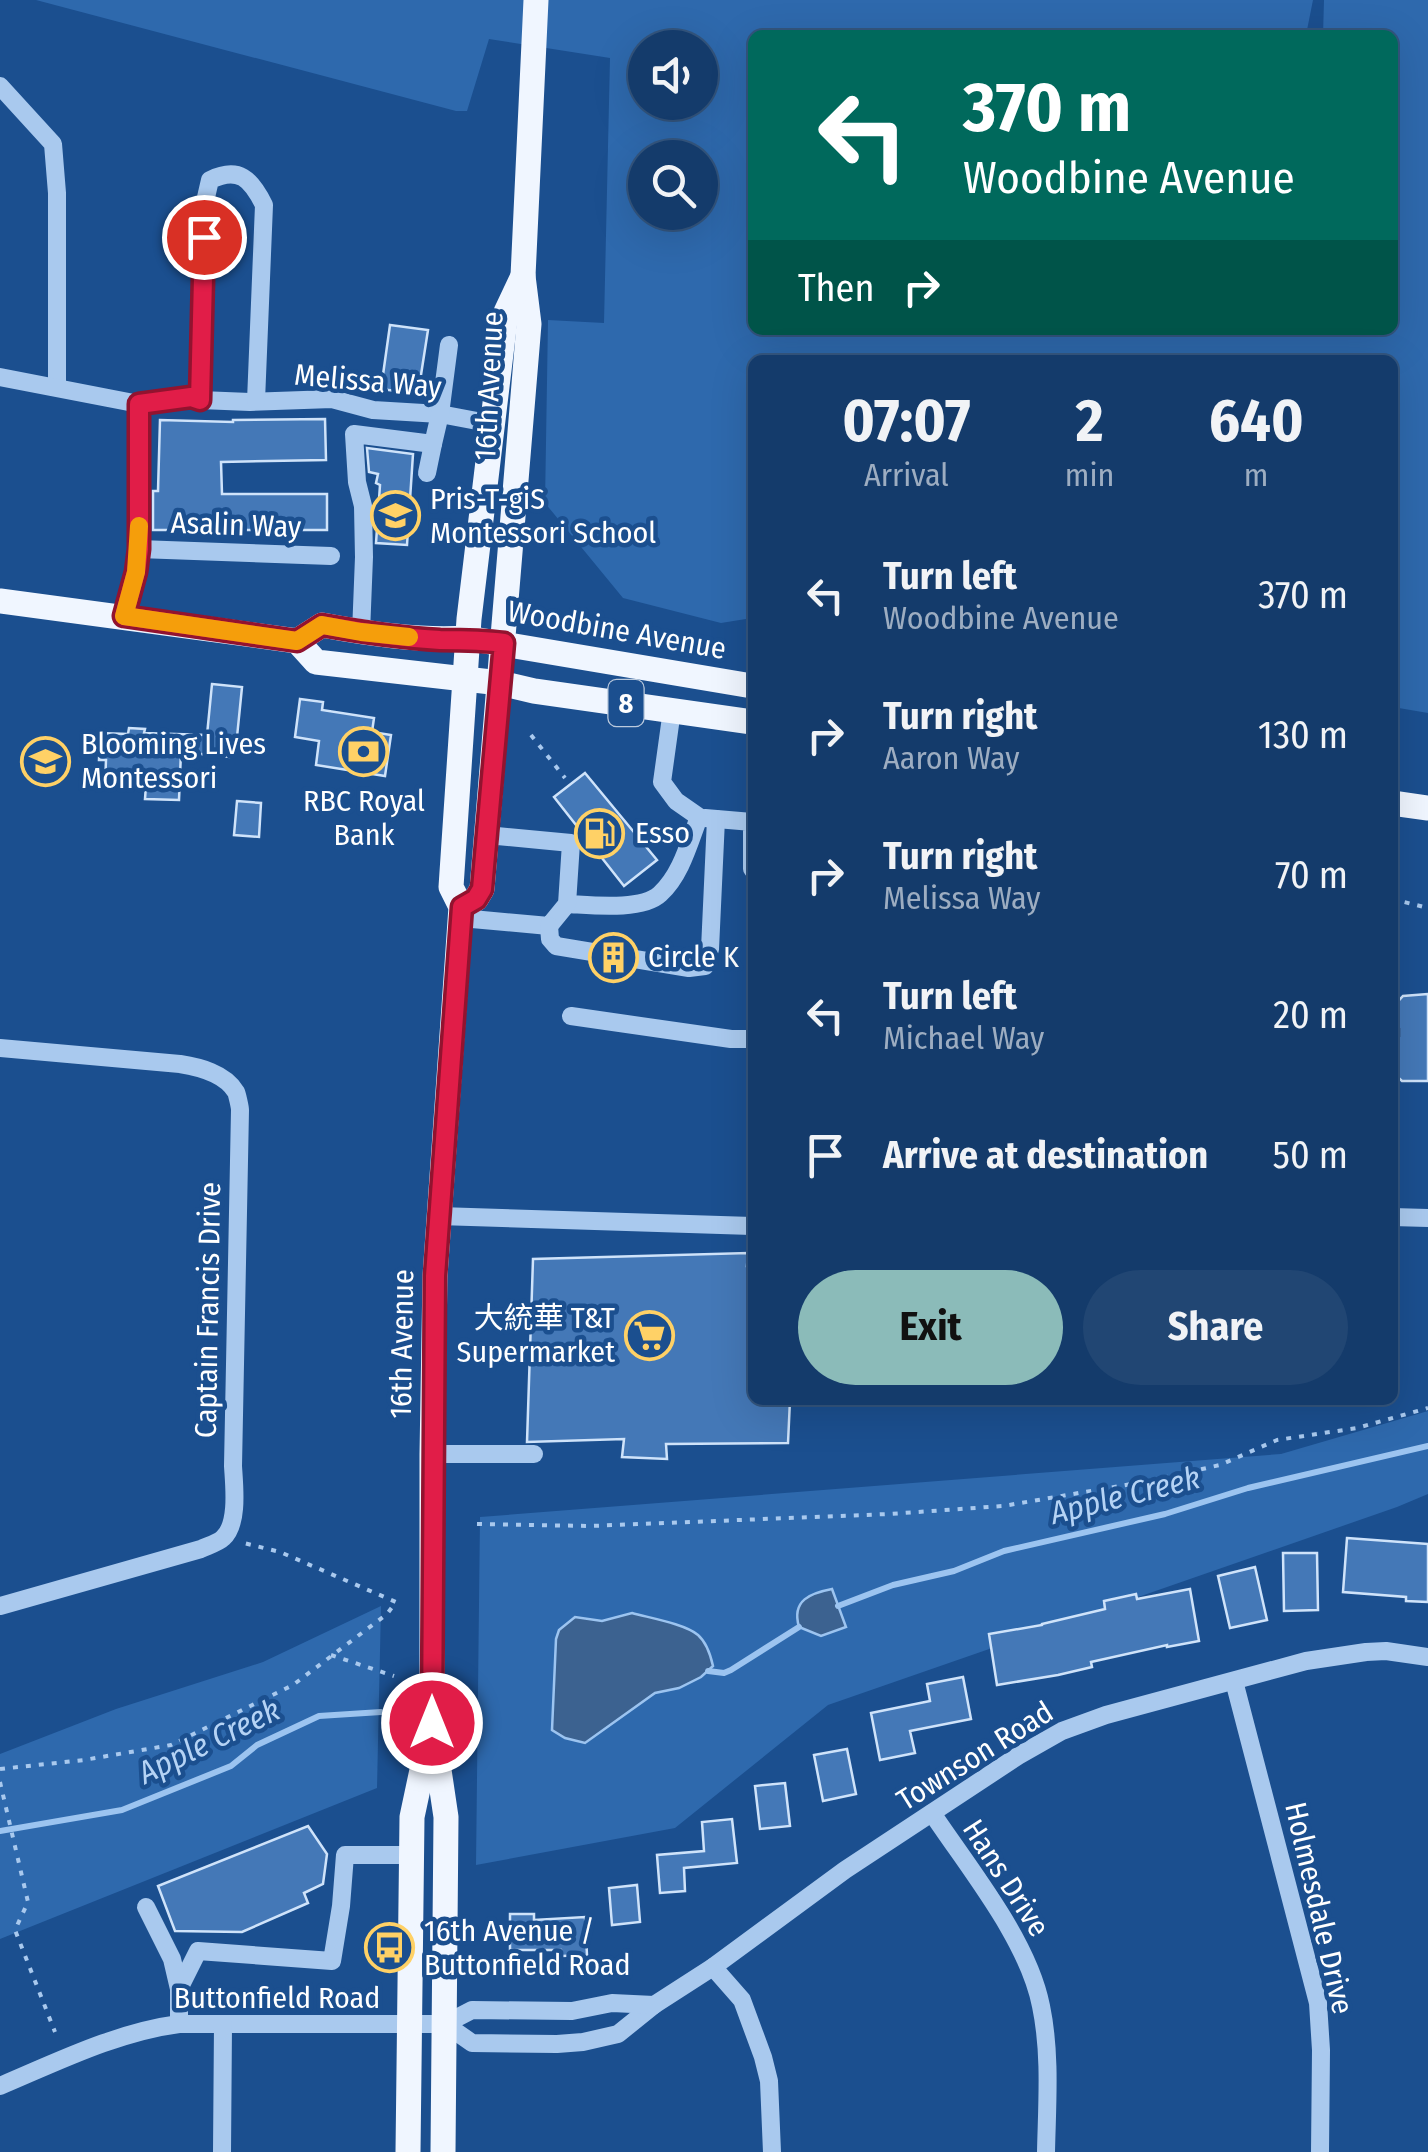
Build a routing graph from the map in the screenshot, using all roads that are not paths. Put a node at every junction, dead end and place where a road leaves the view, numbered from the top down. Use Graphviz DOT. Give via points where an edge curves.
graph roads {
  1 [pos="536,0"];
  2 [pos="0,86"];
  3 [pos="523,276"];
  4 [pos="449,345"];
  5 [pos="0,377"];
  6 [pos="57,386"];
  7 [pos="200,400"];
  8 [pos="256,401"];
  9 [pos="139,404"];
  10 [pos="440,414"];
  11 [pos="493,424"];
  12 [pos="433,444"];
  13 [pos="427,473"];
  14 [pos="139,549"];
  15 [pos="332,556"];
  16 [pos="0,600"];
  17 [pos="124,616"];
  18 [pos="361,632"];
  19 [pos="467,638"];
  20 [pos="297,641"];
  21 [pos="504,643"];
  22 [pos="465,679"];
  23 [pos="500,683"];
  24 [pos="748,685"];
  25 [pos="672,710"];
  26 [pos="748,721"];
  27 [pos="1398,803"];
  28 [pos="1428,808"];
  29 [pos="707,818"];
  30 [pos="748,822"];
  31 [pos="486,835"];
  32 [pos="567,904"];
  33 [pos="461,912"];
  34 [pos="549,926"];
  35 [pos="572,1016"];
  36 [pos="748,1039"];
  37 [pos="0,1048"];
  38 [pos="439,1216"];
  39 [pos="1398,1217"];
  40 [pos="1428,1218"];
  41 [pos="748,1226"];
  42 [pos="432,1454"];
  43 [pos="534,1454"];
  44 [pos="0,1606"];
  45 [pos="1428,1656"];
  46 [pos="1234,1681"];
  47 [pos="432,1723"];
  48 [pos="932,1813"];
  49 [pos="410,1854"];
  50 [pos="146,1907"];
  51 [pos="713,1967"];
  52 [pos="179,1989"];
  53 [pos="654,2005"];
  54 [pos="178,2024"];
  55 [pos="224,2024"];
  56 [pos="409,2024"];
  57 [pos="445,2024"];
  58 [pos="0,2086"];
  59 [pos="222,2152"];
  60 [pos="408,2152"];
  61 [pos="444,2152"];
  62 [pos="772,2152"];
  63 [pos="1046,2152"];
  64 [pos="1320,2152"];
  1 -- 3 [label="main road, 16th Avenue"];
  2 -- 6 [label="street" via="52,144"];
  3 -- 11 [label="main road, 16th Avenue" via="506,312"];
  3 -- 21 [label="main road, 16th Avenue" via="529,324"];
  4 -- 10 [label="street"];
  5 -- 6 [label="street, Melissa Way"];
  6 -- 9 [label="street, Melissa Way"];
  7 -- 8 [label="street, Melissa Way"];
  7 -- 8 [label="street" via="204,206 210,180 225,173 255,186 264,205"];
  7 -- 9 [label="street, Melissa Way"];
  8 -- 10 [label="street, Melissa Way" via="332,399 373,410"];
  9 -- 14 [label="street"];
  10 -- 11 [label="street, Melissa Way"];
  10 -- 12 [label="street"];
  11 -- 19 [label="main road, 16th Avenue"];
  12 -- 13 [label="street"];
  12 -- 18 [label="street" via="354,434 363,506"];
  14 -- 15 [label="street, Asalin Way"];
  14 -- 17 [label="street"];
  16 -- 17 [label="main road, Woodbine Avenue / 8"];
  17 -- 20 [label="main road, Woodbine Avenue / 8"];
  18 -- 19 [label="main road, Woodbine Avenue / 8"];
  18 -- 20 [label="main road, Woodbine Avenue / 8" via="322,625"];
  19 -- 21 [label="main road, Woodbine Avenue / 8"];
  19 -- 22 [label="main road, 16th Avenue"];
  20 -- 22 [label="main road, Woodbine Avenue / 8" via="316,662"];
  21 -- 23 [label="main road, 16th Avenue"];
  21 -- 24 [label="main road, Woodbine Avenue / 8"];
  22 -- 23 [label="main road, Woodbine Avenue / 8"];
  22 -- 33 [label="main road, 16th Avenue" via="450,887"];
  23 -- 25 [label="main road, Woodbine Avenue / 8"];
  23 -- 31 [label="main road, 16th Avenue"];
  25 -- 26 [label="main road, Woodbine Avenue / 8"];
  25 -- 29 [label="street" via="662,782 676,801"];
  27 -- 28 [label="main road"];
  29 -- 30 [label="street"];
  29 -- 32 [label="street" via="658,896 624,906"];
  29 -- 34 [label="street" via="710,950 704,966 556,946"];
  31 -- 32 [label="street" via="571,844"];
  31 -- 33 [label="main road, 16th Avenue" via="482,892"];
  32 -- 34 [label="street"];
  33 -- 34 [label="street"];
  33 -- 38 [label="main road, 16th Avenue"];
  35 -- 36 [label="street"];
  37 -- 44 [label="street, Captain Francis Drive" via="201,1068 236,1092 240,1110 230,1528 201,1549"];
  38 -- 41 [label="street"];
  38 -- 42 [label="main road, 16th Avenue"];
  39 -- 40 [label="street"];
  42 -- 43 [label="street"];
  42 -- 47 [label="main road, 16th Avenue"];
  45 -- 46 [label="street, Townson Road" via="1350,1654"];
  46 -- 48 [label="street, Townson Road" via="1062,1731"];
  46 -- 64 [label="street, Holmesdale Drive" via="1318,2003"];
  47 -- 49 [label="main road, 16th Avenue"];
  47 -- 57 [label="main road, 16th Avenue" via="446,1817"];
  48 -- 51 [label="street, Townson Road"];
  48 -- 63 [label="street, Hans Drive" via="1018,1942 1036,1987 1046,2046"];
  49 -- 52 [label="street" via="345,1856 332,1961 198,1951"];
  49 -- 56 [label="main road, 16th Avenue"];
  50 -- 52 [label="street"];
  51 -- 53 [label="street, Townson Road"];
  51 -- 62 [label="street" via="742,2000 764,2058"];
  52 -- 54 [label="street"];
  53 -- 57 [label="street" via="472,2010"];
  53 -- 57 [label="street, Townson Road" via="618,2034 583,2042 472,2043"];
  54 -- 55 [label="street, Buttonfield Road"];
  54 -- 58 [label="street, Buttonfield Road" via="127,2036"];
  55 -- 56 [label="street, Buttonfield Road"];
  55 -- 59 [label="street"];
  56 -- 57 [label="street, Buttonfield Road"];
  56 -- 60 [label="main road, 16th Avenue"];
  57 -- 61 [label="main road, 16th Avenue"];
}
